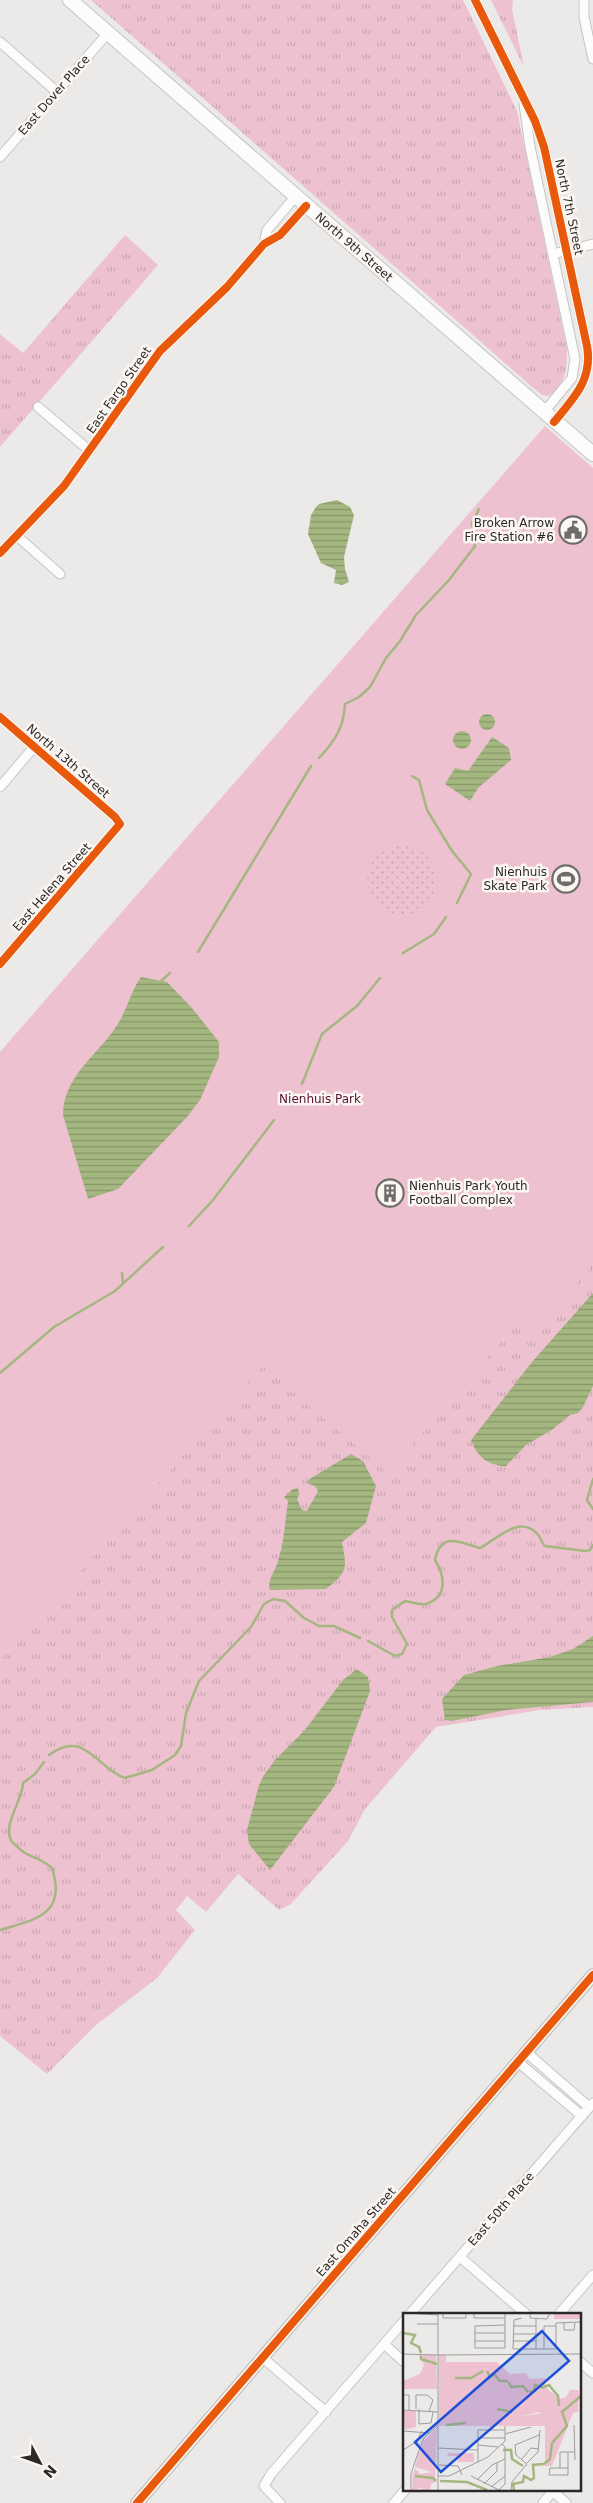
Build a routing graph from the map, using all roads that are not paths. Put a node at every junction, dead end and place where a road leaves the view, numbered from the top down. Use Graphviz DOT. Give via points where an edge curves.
graph roads {
  1 [pos="70,0"];
  2 [pos="475,0"];
  3 [pos="584,0"];
  4 [pos="108,33"];
  5 [pos="0,42"];
  6 [pos="593,58"];
  7 [pos="57,92"];
  8 [pos="524,101"];
  9 [pos="0,157"];
  10 [pos="296,196"];
  11 [pos="306,206"];
  12 [pos="264,244"];
  13 [pos="593,244"];
  14 [pos="566,251"];
  15 [pos="553,254"];
  16 [pos="38,407"];
  17 [pos="544,412"];
  18 [pos="554,422"];
  19 [pos="90,450"];
  20 [pos="593,454"];
  21 [pos="17,536"];
  22 [pos="0,553"];
  23 [pos="60,574"];
  24 [pos="0,717"];
  25 [pos="34,747"];
  26 [pos="0,786"];
  27 [pos="120,824"];
  28 [pos="0,964"];
  29 [pos="593,1976"];
  30 [pos="526,2052"];
  31 [pos="518,2062"];
  32 [pos="591,2105"];
  33 [pos="582,2116"];
  34 [pos="460,2257"];
  35 [pos="593,2275"];
  36 [pos="411,2313"];
  37 [pos="525,2313"];
  38 [pos="560,2313"];
  39 [pos="403,2322"];
  40 [pos="384,2344"];
  41 [pos="263,2358"];
  42 [pos="403,2361"];
  43 [pos="580,2362"];
  44 [pos="593,2373"];
  45 [pos="326,2412"];
  46 [pos="405,2490"];
  47 [pos="552,2490"];
  48 [pos="137,2503"];
  49 [pos="280,2503"];
  50 [pos="394,2503"];
  51 [pos="543,2503"];
  52 [pos="566,2503"];
  1 -- 4 [label="main road, North 9th Street"];
  2 -- 8 [label="street, North 7th Street"];
  3 -- 6 [label="street" via="584,17"];
  4 -- 7 [label="street, East Dover Place"];
  4 -- 10 [label="main road, North 9th Street"];
  5 -- 7 [label="street"];
  7 -- 9 [label="street, East Dover Place"];
  8 -- 14 [label="street, North 7th Street" via="544,146"];
  8 -- 15 [label="street, North 7th Street" via="530,147"];
  10 -- 11 [label="main road, North 9th Street"];
  10 -- 12 [label="street, East Fargo Street" via="268,227"];
  11 -- 12 [label="street, East Fargo Street" via="280,235"];
  11 -- 17 [label="main road, North 9th Street"];
  12 -- 19 [label="street, East Fargo Street" via="227,287 160,351"];
  13 -- 14 [label="street"];
  14 -- 15 [label="street"];
  14 -- 18 [label="street, North 7th Street" via="589,362 583,386"];
  15 -- 17 [label="street, North 7th Street" via="576,365 568,384"];
  16 -- 19 [label="street"];
  17 -- 18 [label="main road, North 9th Street"];
  18 -- 20 [label="main road, North 9th Street"];
  19 -- 21 [label="street, East Fargo Street" via="61,490"];
  21 -- 22 [label="street, East Fargo Street"];
  21 -- 23 [label="street"];
  24 -- 25 [label="street, North 13th Street"];
  25 -- 26 [label="street"];
  25 -- 27 [label="street, North 13th Street"];
  27 -- 28 [label="street, East Helena Street"];
  29 -- 30 [label="street, East Omaha Street"];
  30 -- 31 [label="street, East Omaha Street"];
  30 -- 32 [label="street"];
  31 -- 33 [label="street"];
  31 -- 41 [label="street, East Omaha Street"];
  32 -- 33 [label="street, East 50th Place"];
  33 -- 34 [label="street, East 50th Place"];
  34 -- 36 [label="street, East 50th Place"];
  34 -- 37 [label="street"];
  35 -- 38 [label="street"];
  39 -- 40 [label="street"];
  40 -- 42 [label="street"];
  40 -- 45 [label="street"];
  41 -- 45 [label="street"];
  41 -- 48 [label="street, East Omaha Street"];
  43 -- 44 [label="street"];
  45 -- 49 [label="street" via="264,2486"];
  46 -- 50 [label="street"];
  47 -- 51 [label="street"];
  47 -- 52 [label="street"];
}
